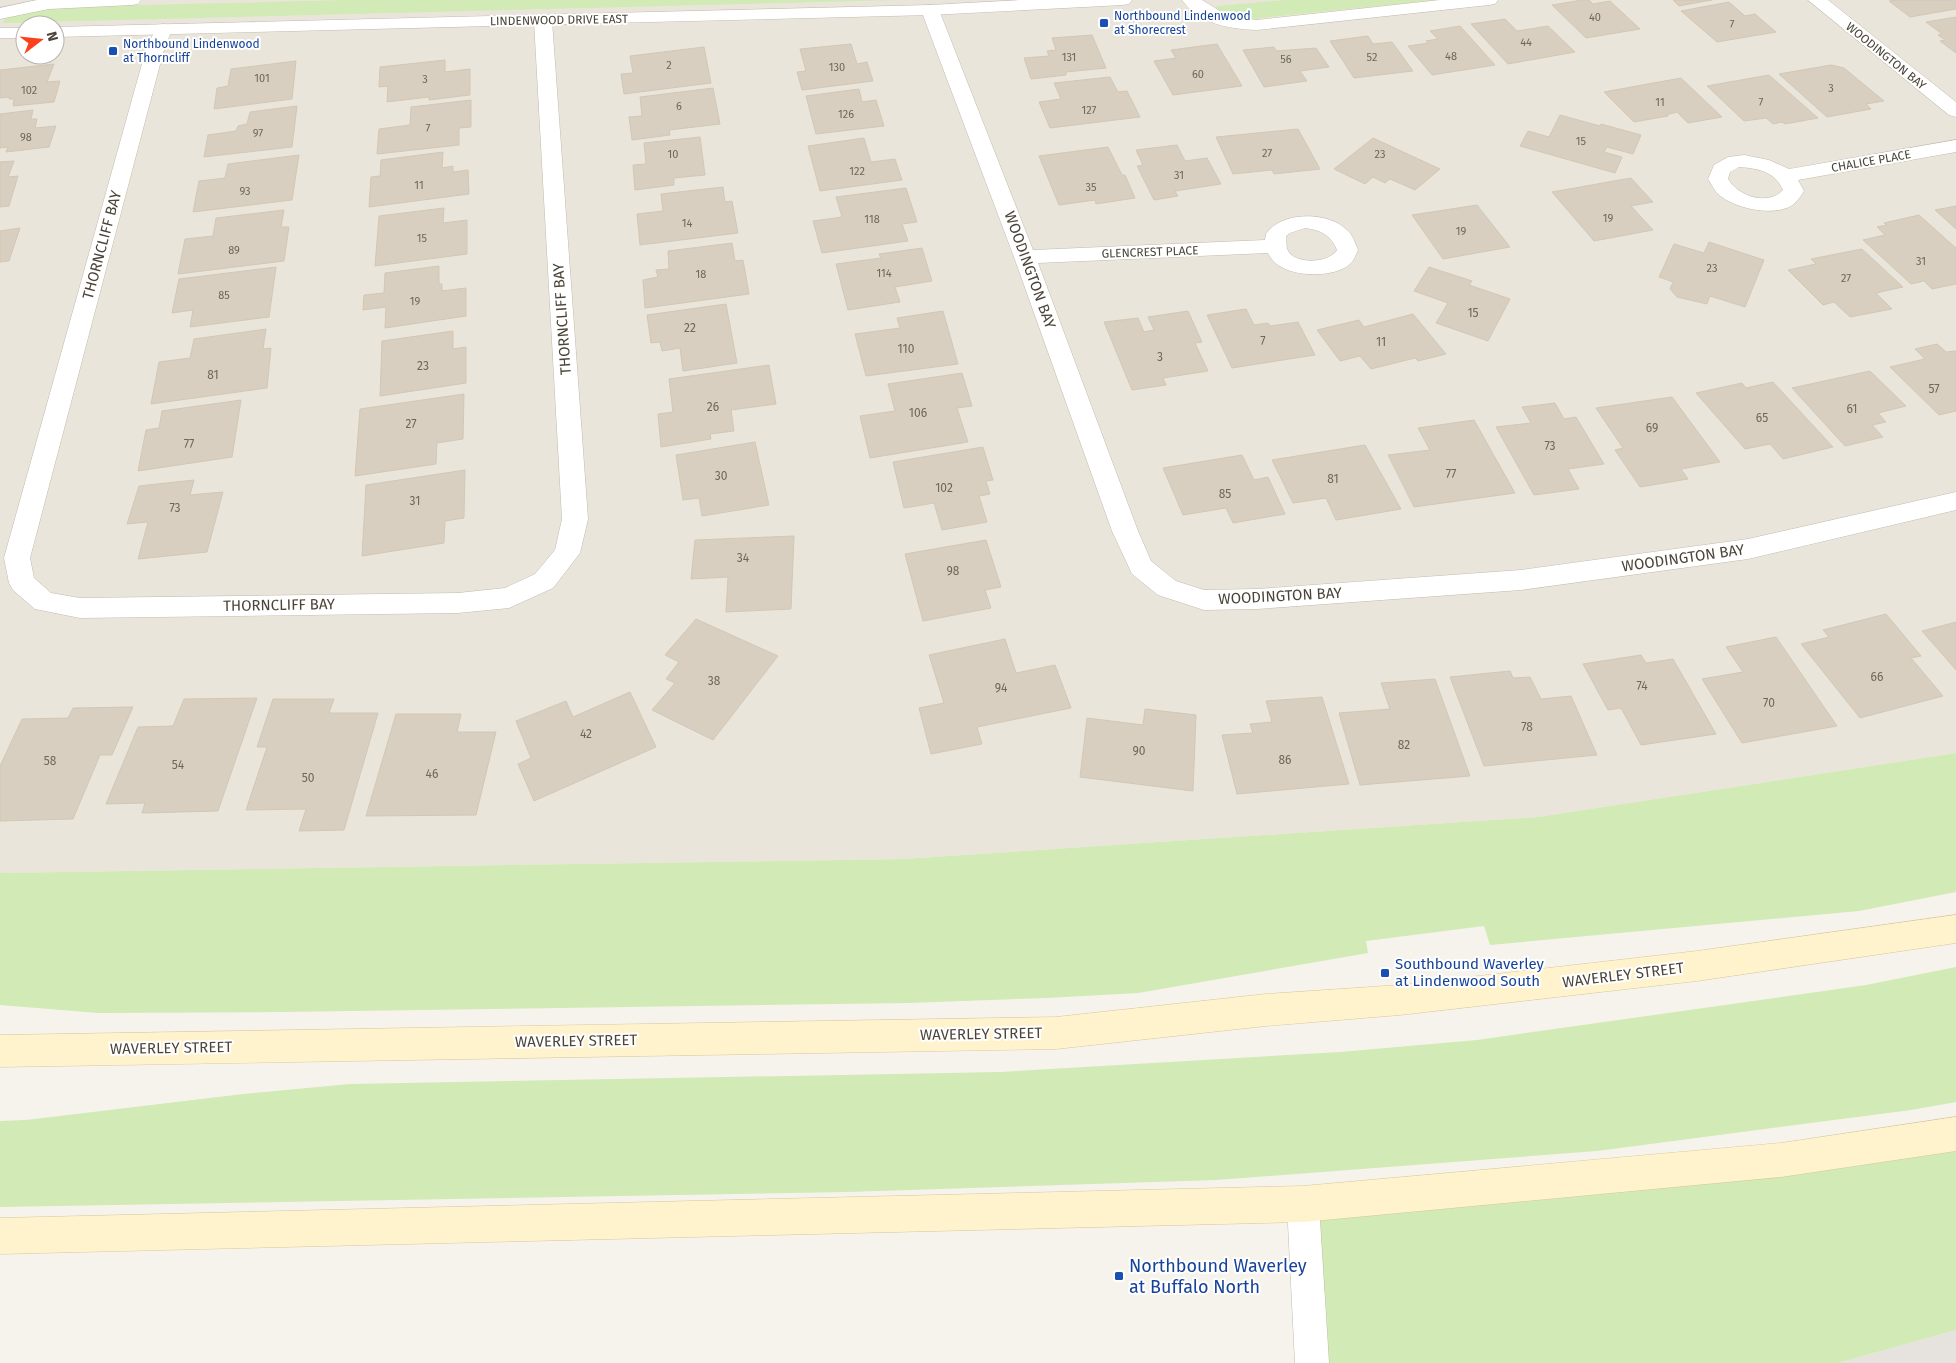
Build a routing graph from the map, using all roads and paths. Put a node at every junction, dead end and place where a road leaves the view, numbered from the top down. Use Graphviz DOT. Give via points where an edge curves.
graph roads {
  1 [pos="132,0"];
  2 [pos="1123,0"];
  3 [pos="1191,0"];
  4 [pos="1489,0"];
  5 [pos="1817,0"];
  6 [pos="1061,2"];
  7 [pos="930,10"];
  8 [pos="0,14"];
  9 [pos="543,21"];
  10 [pos="163,29"];
  11 [pos="65,32"];
  12 [pos="0,33"];
  13 [pos="15,33"];
  14 [pos="1956,111"];
  15 [pos="1956,146"];
  16 [pos="1785,176"];
  17 [pos="1275,246"];
  18 [pos="1025,257"];
  19 [pos="1956,501"];
  20 [pos="1956,929"];
  21 [pos="0,1051"];
  22 [pos="1956,1134"];
  23 [pos="1303,1204"];
  24 [pos="0,1236"];
  25 [pos="1312,1363"];
  1 -- 8 [label="street" via="37,3"];
  2 -- 6 [label="street, LINDENWOOD DRIVE EAST"];
  3 -- 4 [label="street" via="1222,22 1257,25"];
  5 -- 14 [label="street, WOODINGTON BAY"];
  6 -- 7 [label="street, LINDENWOOD DRIVE EAST"];
  7 -- 9 [label="street, LINDENWOOD DRIVE EAST"];
  7 -- 18 [label="street, WOODINGTON BAY"];
  9 -- 10 [label="street, LINDENWOOD DRIVE EAST"];
  9 -- 10 [label="street, THORNCLIFF BAY" via="576,519 567,553 544,581 509,598 458,603 80,608 44,602 22,582 17,558"];
  10 -- 11 [label="street, LINDENWOOD DRIVE EAST"];
  12 -- 13 [label="street"];
  15 -- 16 [label="street, CHALICE PLACE"];
  17 -- 18 [label="street, GLENCREST PLACE"];
  18 -- 19 [label="street, WOODINGTON BAY" via="1125,531 1141,566 1167,588 1204,600 1521,580 1748,549"];
  20 -- 21 [label="main road, WAVERLEY STREET" via="1638,973 1056,1033"];
  22 -- 23 [label="main road" via="1780,1160"];
  23 -- 24 [label="main road"];
  23 -- 25 [label="lane"];
}
